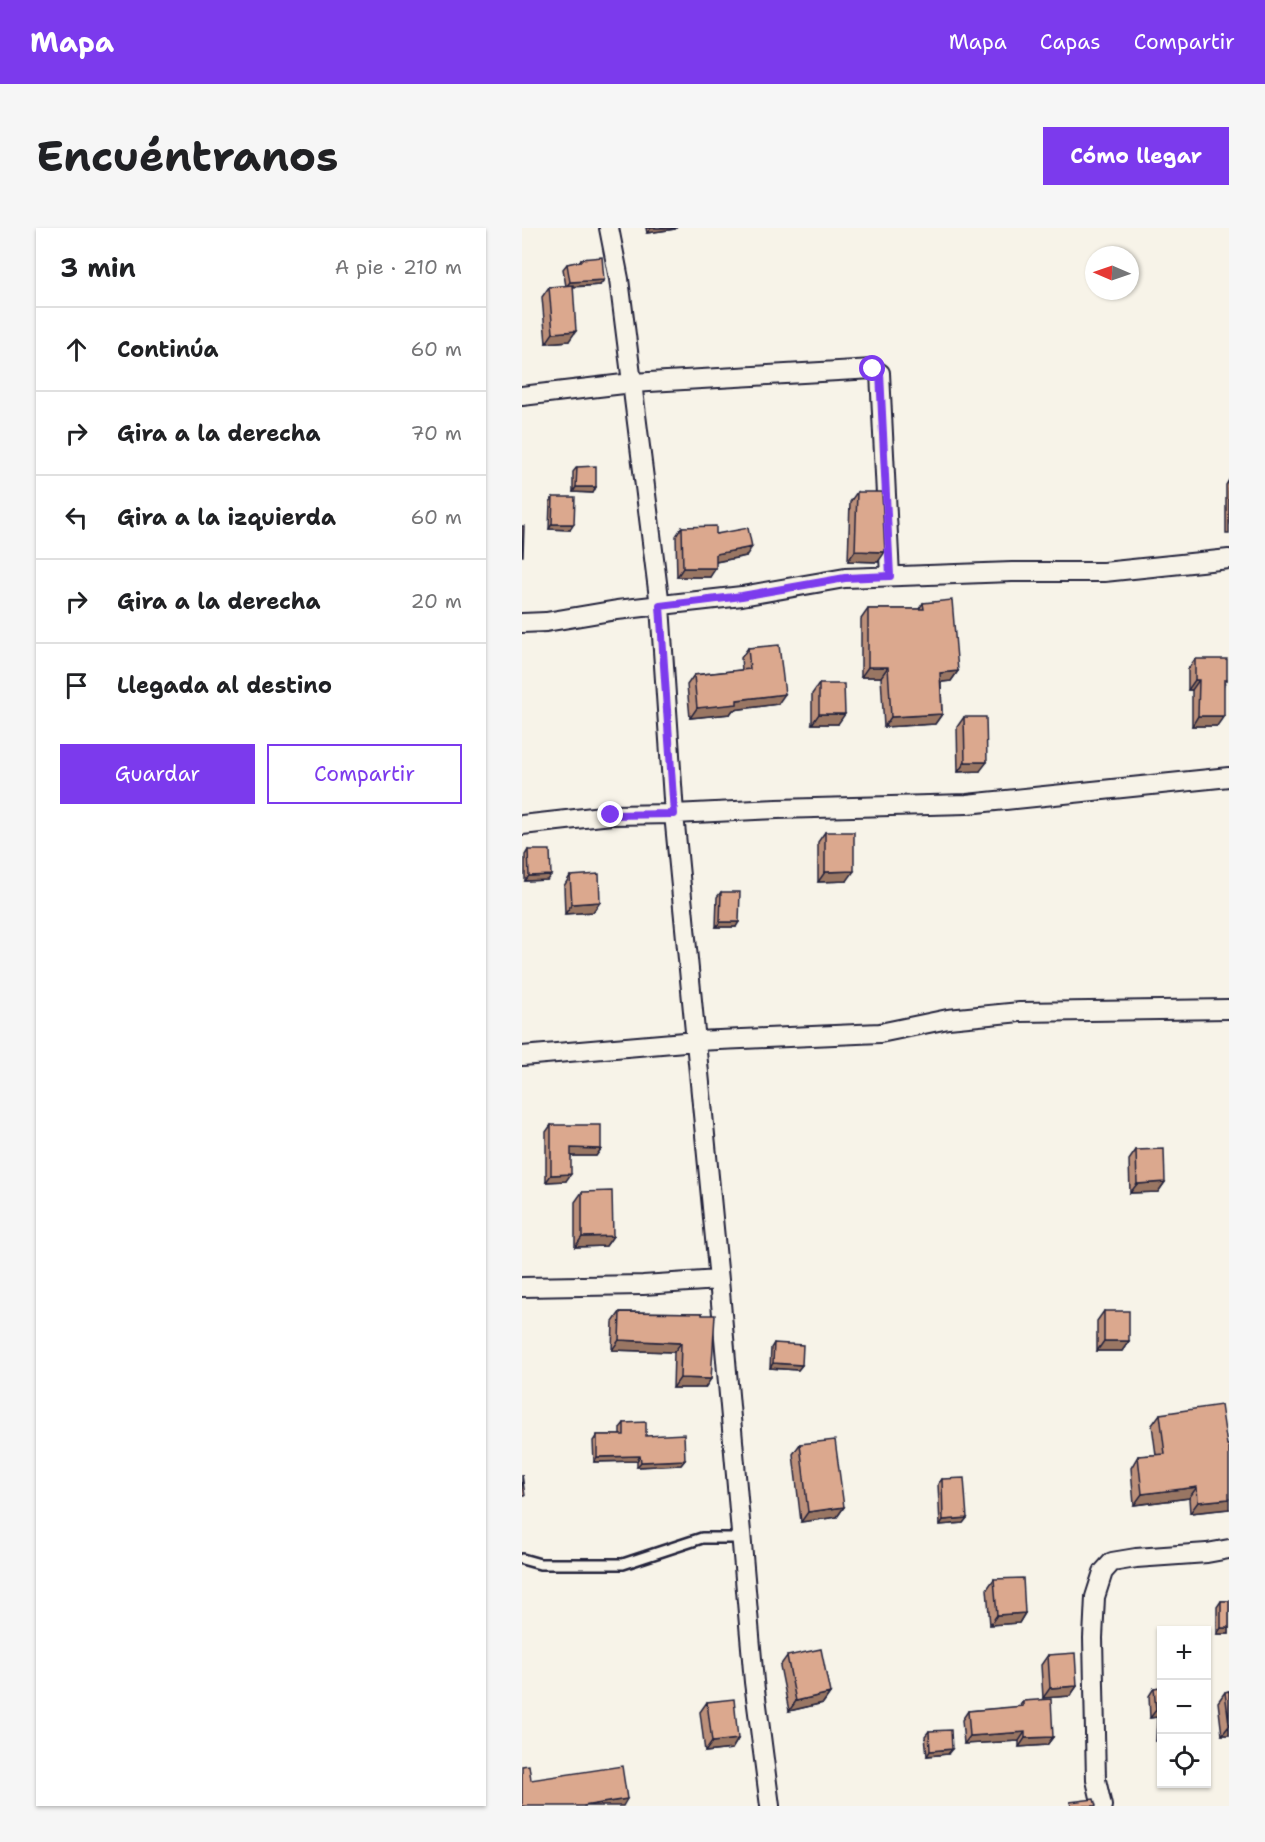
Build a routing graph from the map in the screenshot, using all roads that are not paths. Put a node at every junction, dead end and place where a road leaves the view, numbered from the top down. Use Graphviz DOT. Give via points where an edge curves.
graph roads {
  1 [pos="609,228"];
  2 [pos="632,383"];
  3 [pos="522,396"];
  4 [pos="1229,559"];
  5 [pos="890,576"];
  6 [pos="660,606"];
  7 [pos="522,623"];
  8 [pos="1229,777"];
  9 [pos="674,814"];
  10 [pos="522,825"];
  11 [pos="1229,1010"];
  12 [pos="696,1041"];
  13 [pos="522,1056"];
  14 [pos="719,1280"];
  15 [pos="522,1287"];
  16 [pos="742,1538"];
  17 [pos="1229,1549"];
  18 [pos="522,1559"];
  19 [pos="770,1806"];
  20 [pos="1102,1806"];
  1 -- 2 [label="street"];
  2 -- 3 [label="street"];
  2 -- 5 [label="street" via="873,369 880,373"];
  2 -- 6 [label="street"];
  4 -- 5 [label="street" via="1104,572"];
  5 -- 6 [label="street" via="845,578"];
  6 -- 7 [label="street"];
  6 -- 9 [label="street"];
  8 -- 9 [label="street" via="967,804"];
  9 -- 10 [label="street" via="611,815"];
  9 -- 12 [label="street"];
  11 -- 12 [label="street" via="1020,1012 880,1033"];
  12 -- 13 [label="street"];
  12 -- 14 [label="street"];
  14 -- 15 [label="street"];
  14 -- 16 [label="street"];
  16 -- 18 [label="lane" via="702,1538 623,1564 540,1564"];
  16 -- 19 [label="street" via="754,1682"];
  17 -- 20 [label="street" via="1112,1562 1103,1572 1095,1597 1093,1638 1096,1780"];
}
